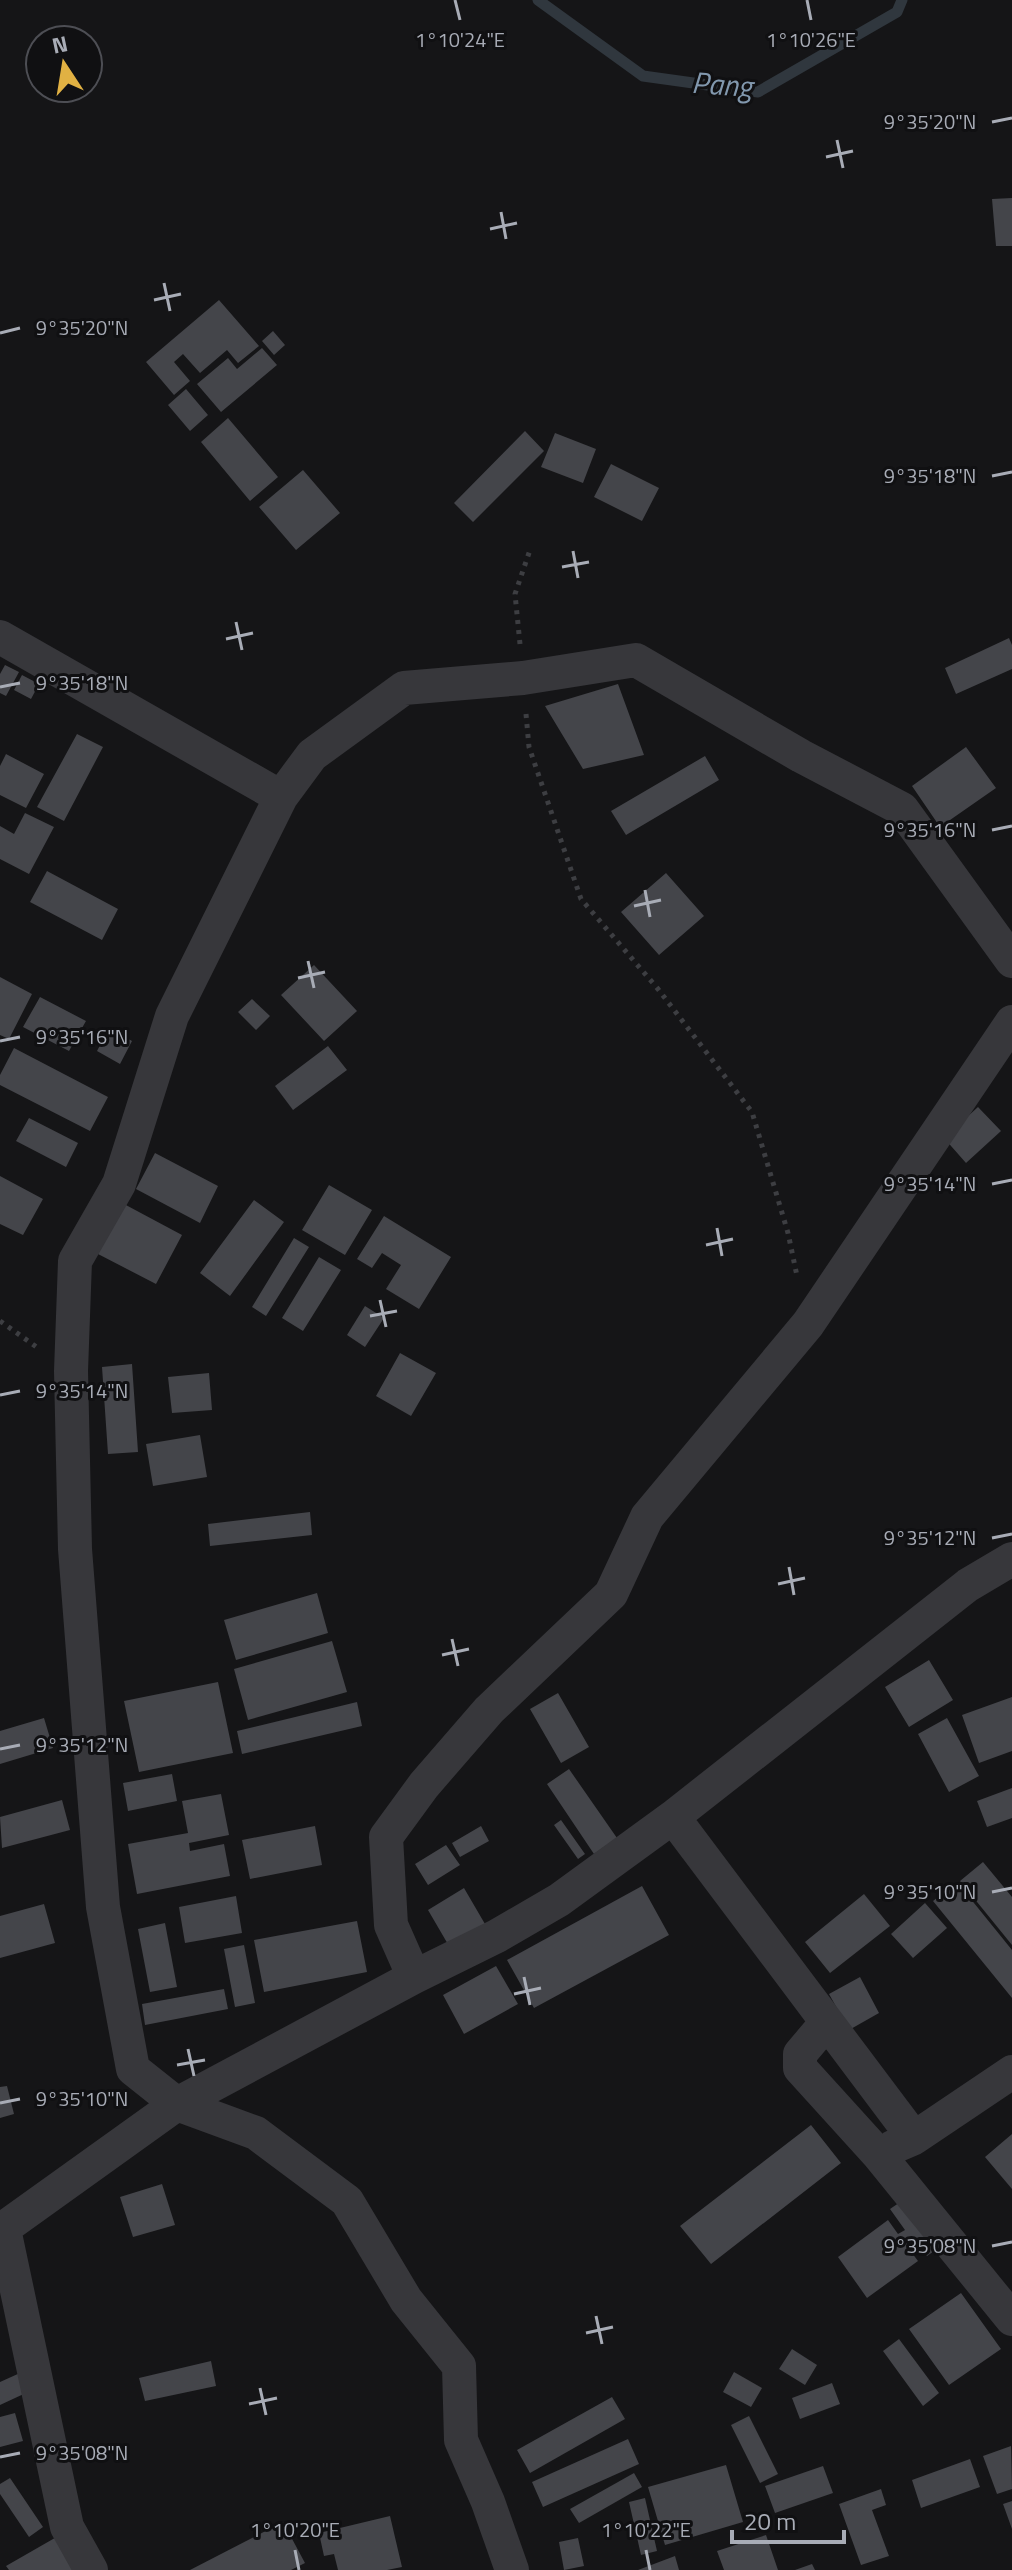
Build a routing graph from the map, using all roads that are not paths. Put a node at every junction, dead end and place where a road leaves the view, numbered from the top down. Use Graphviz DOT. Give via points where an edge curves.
graph roads {
  1 [pos="0,637"];
  2 [pos="281,797"];
  3 [pos="1012,961"];
  4 [pos="1010,1028"];
  5 [pos="1012,1559"];
  6 [pos="673,1817"];
  7 [pos="414,1977"];
  8 [pos="827,2022"];
  9 [pos="1012,2072"];
  10 [pos="177,2104"];
  11 [pos="914,2138"];
  12 [pos="878,2154"];
  13 [pos="2,2230"];
  14 [pos="1012,2319"];
  15 [pos="91,2570"];
  16 [pos="512,2570"];
  1 -- 2 [label="street"];
  2 -- 3 [label="street" via="312,755 404,688 523,678 636,660 902,809"];
  2 -- 10 [label="street" via="172,1016 119,1184 75,1261 75,1549 103,1907 133,2069"];
  4 -- 7 [label="street" via="808,1324 647,1517 611,1594 489,1710 386,1837 391,1925"];
  5 -- 6 [label="street" via="968,1585"];
  6 -- 7 [label="street" via="559,1900"];
  6 -- 8 [label="street"];
  7 -- 10 [label="street"];
  8 -- 11 [label="street"];
  8 -- 12 [label="street" via="800,2054 800,2068"];
  9 -- 11 [label="street"];
  10 -- 13 [label="street"];
  10 -- 16 [label="street" via="256,2133 347,2201 406,2300 459,2366 461,2440"];
  11 -- 12 [label="street"];
  12 -- 14 [label="street"];
  13 -- 15 [label="street" via="67,2527"];
}
